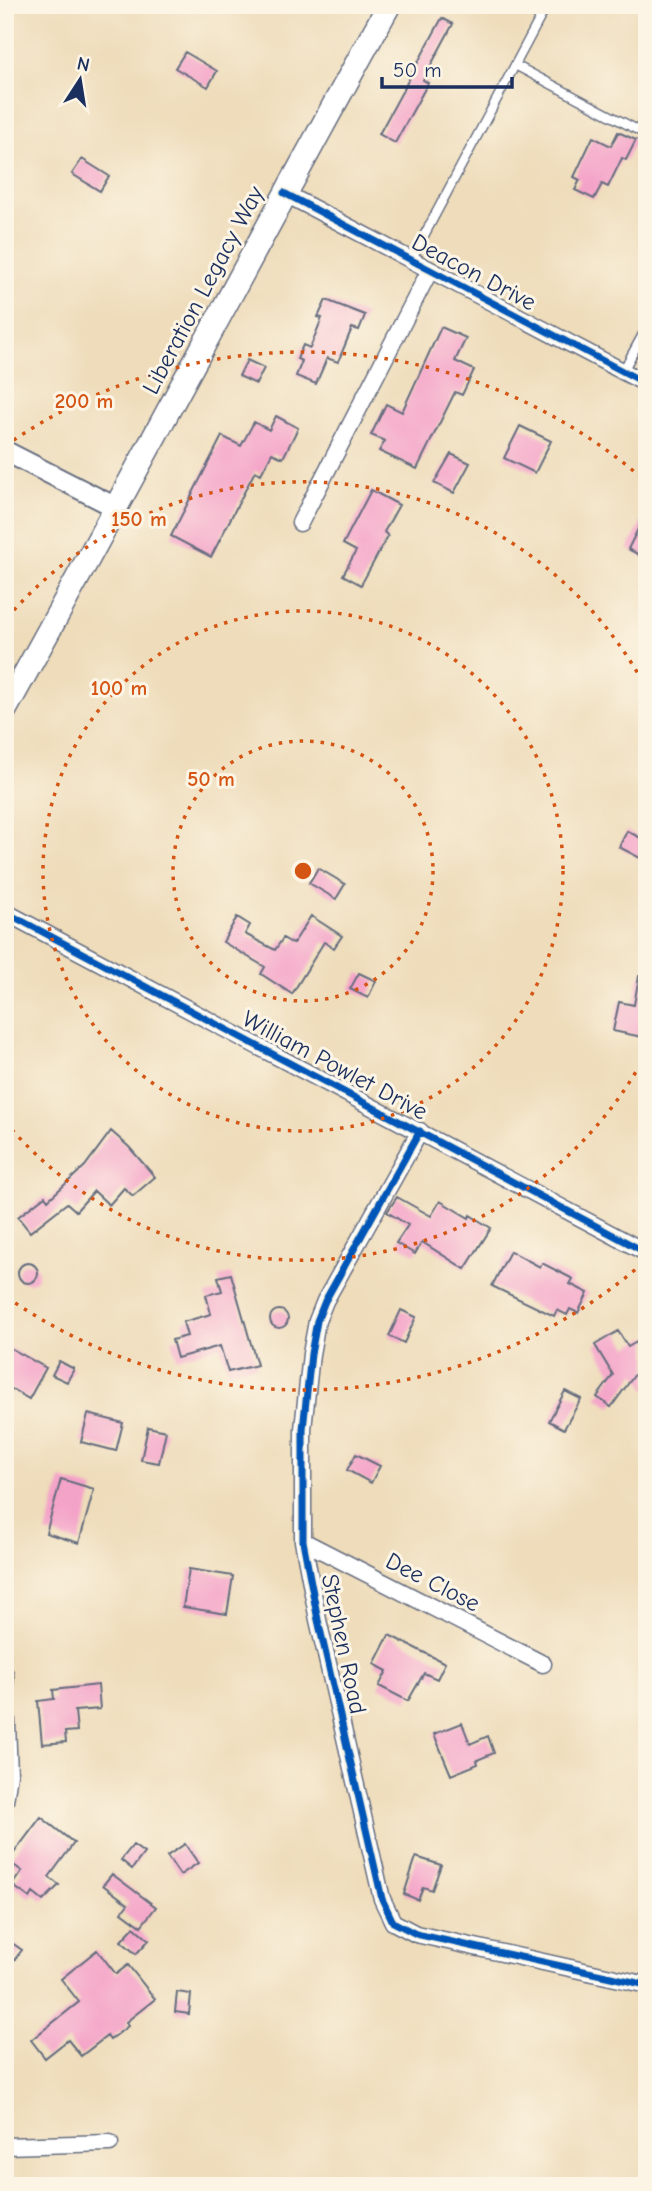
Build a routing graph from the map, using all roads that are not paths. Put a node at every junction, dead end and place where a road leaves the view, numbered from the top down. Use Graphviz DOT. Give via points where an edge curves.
graph roads {
  1 [pos="388,5"];
  2 [pos="547,5"];
  3 [pos="515,65"];
  4 [pos="647,135"];
  5 [pos="284,193"];
  6 [pos="411,260"];
  7 [pos="430,270"];
  8 [pos="647,327"];
  9 [pos="622,371"];
  10 [pos="647,384"];
  11 [pos="5,451"];
  12 [pos="117,508"];
  13 [pos="300,523"];
  14 [pos="5,710"];
  15 [pos="5,912"];
  16 [pos="420,1131"];
  17 [pos="647,1253"];
  18 [pos="303,1541"];
  19 [pos="543,1664"];
  20 [pos="5,1674"];
  21 [pos="5,1801"];
  22 [pos="647,1985"];
  23 [pos="110,2143"];
  24 [pos="5,2146"];
  1 -- 5 [label="main road, Liberation Legacy Way"];
  2 -- 3 [label="lane"];
  3 -- 4 [label="lane"];
  3 -- 6 [label="lane"];
  5 -- 6 [label="street, Deacon Drive"];
  5 -- 12 [label="main road, Liberation Legacy Way"];
  6 -- 7 [label="street, Deacon Drive"];
  7 -- 9 [label="street, Deacon Drive"];
  7 -- 13 [label="street"];
  8 -- 9 [label="lane"];
  9 -- 10 [label="street, Deacon Drive"];
  11 -- 12 [label="street"];
  12 -- 14 [label="main road, Liberation Legacy Way"];
  15 -- 16 [label="street, William Powlet Drive"];
  16 -- 17 [label="street, William Powlet Drive"];
  16 -- 18 [label="street, Stephen Road" via="317,1321 303,1429"];
  18 -- 19 [label="street, Dee Close"];
  18 -- 22 [label="street, Stephen Road" via="367,1840 382,1899 393,1922 416,1934"];
  20 -- 21 [label="street" via="9,1774"];
  23 -- 24 [label="street"];
}
